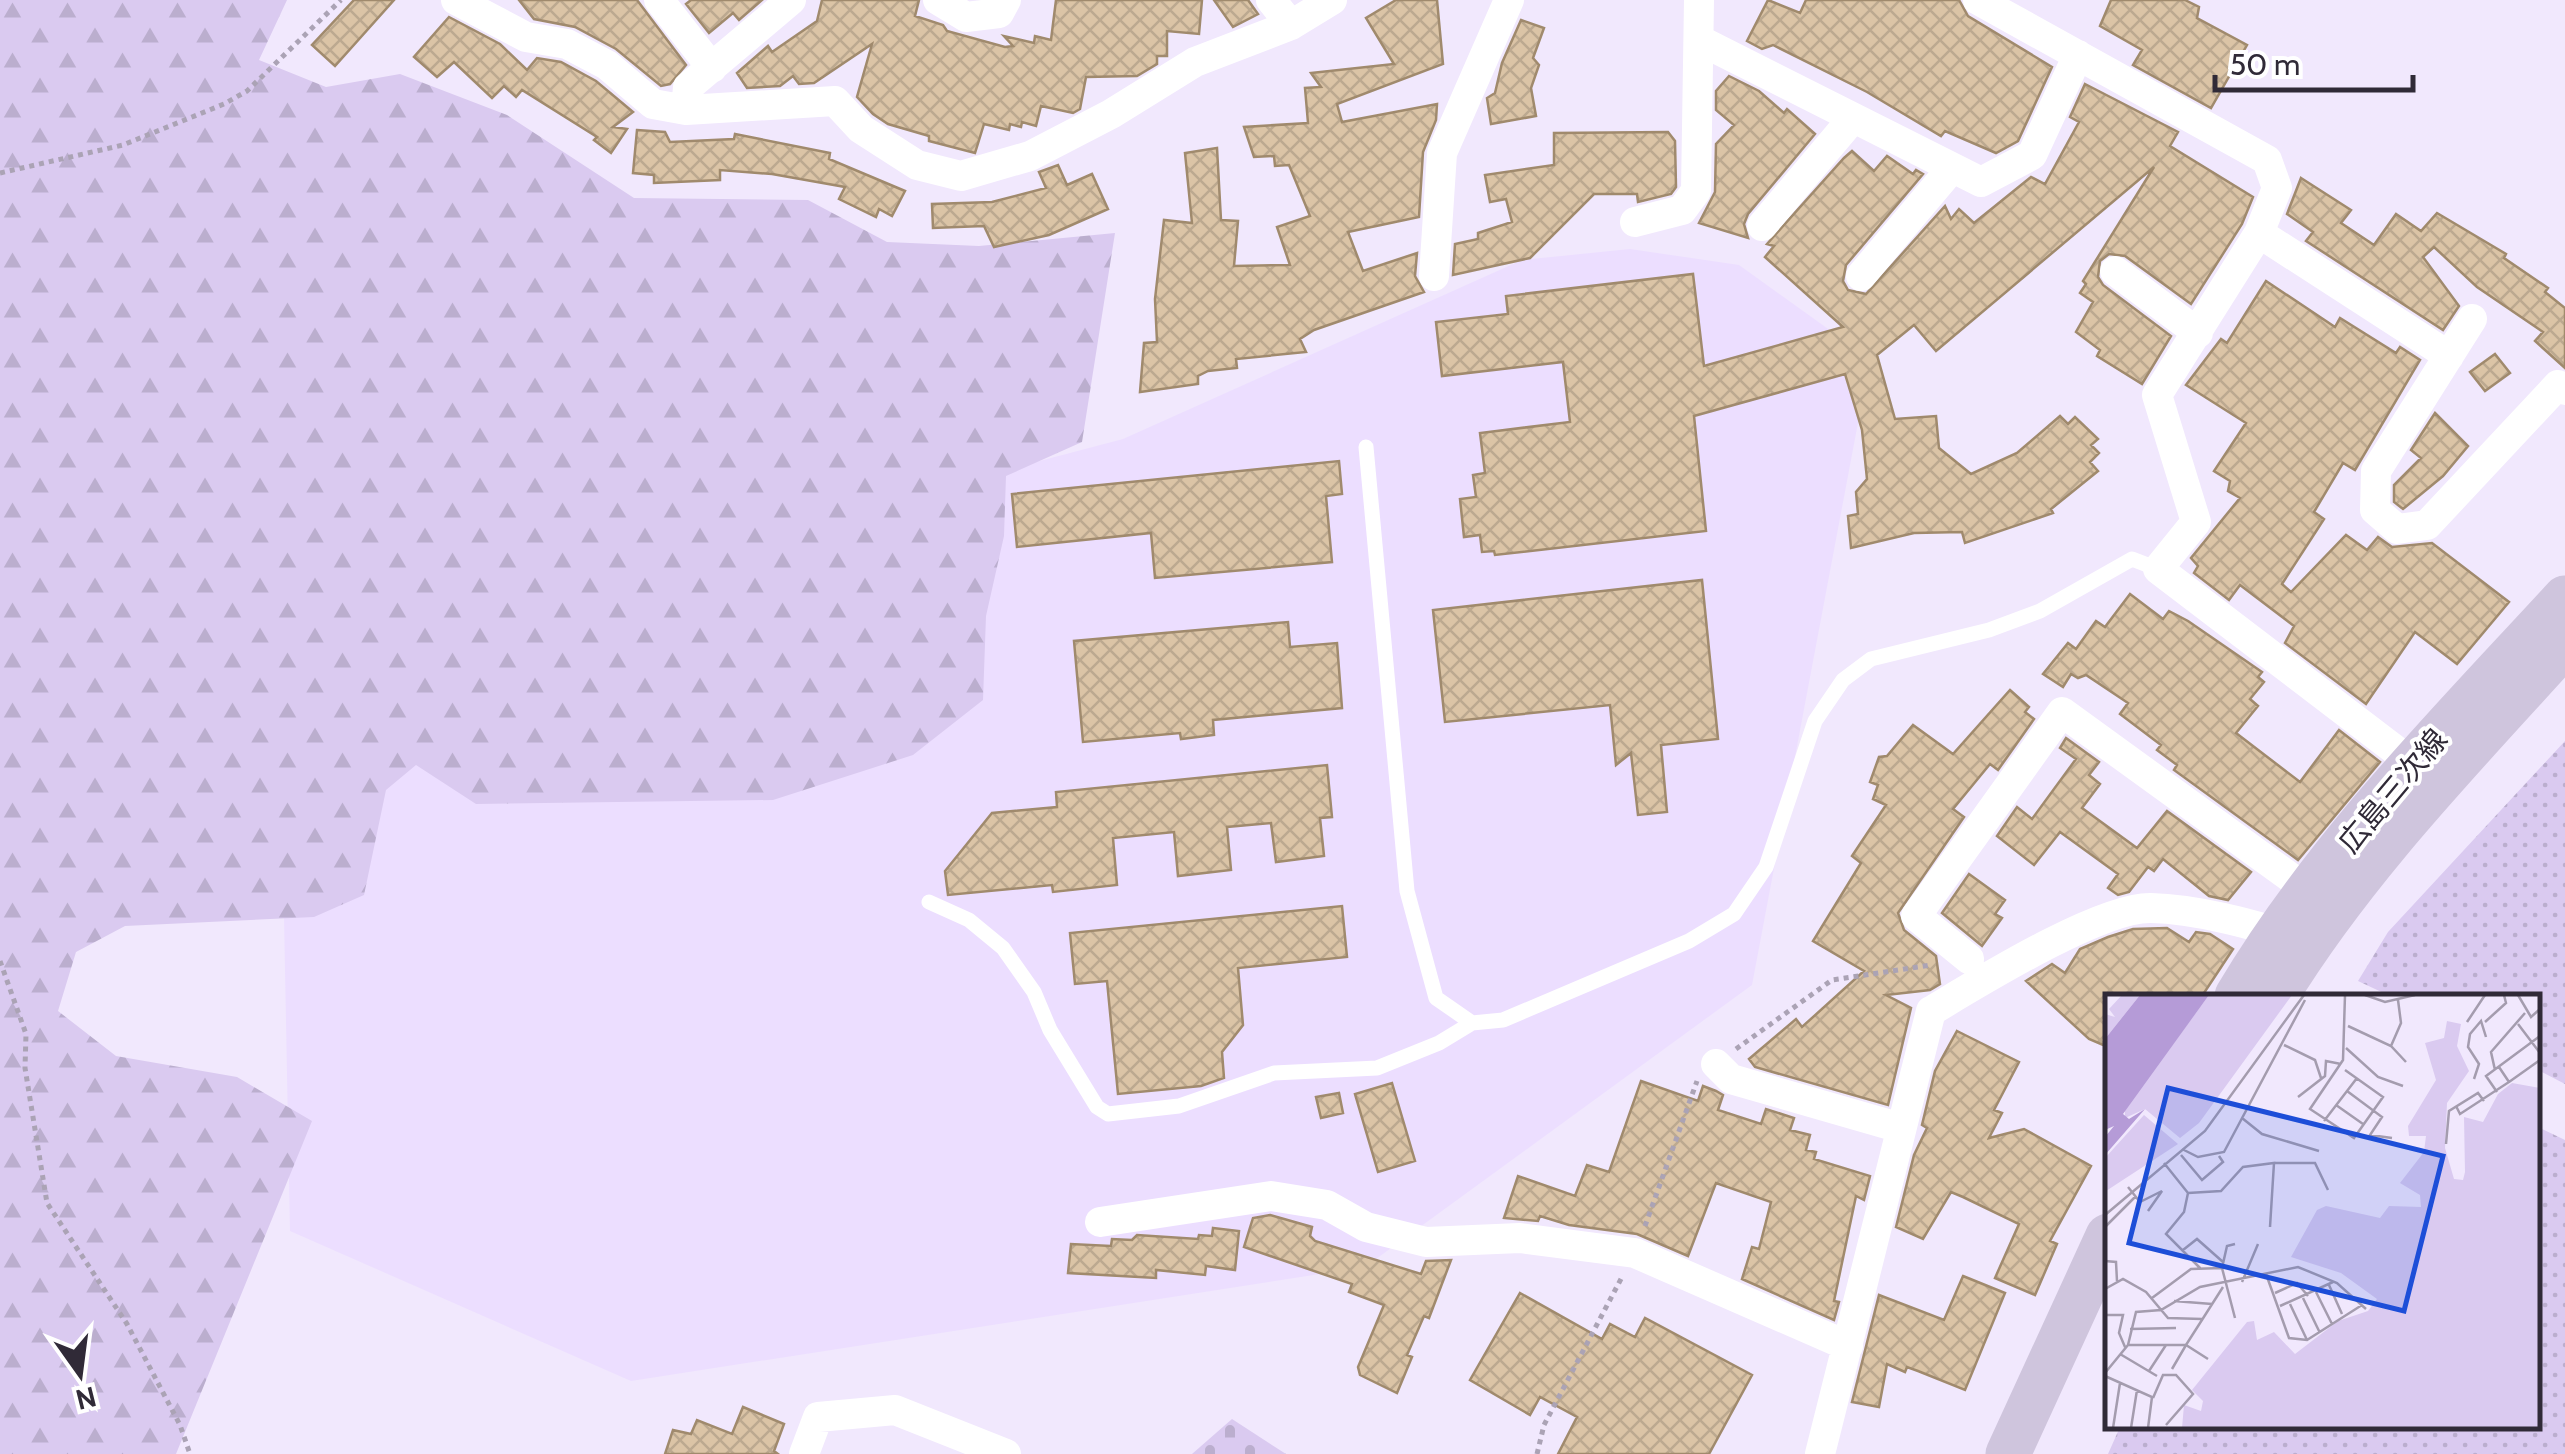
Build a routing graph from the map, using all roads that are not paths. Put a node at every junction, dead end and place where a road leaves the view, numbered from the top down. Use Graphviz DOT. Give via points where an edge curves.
graph roads {
  1 [pos="456,0"];
  2 [pos="659,0"];
  3 [pos="791,0"];
  4 [pos="938,0"];
  5 [pos="1006,0"];
  6 [pos="1271,0"];
  7 [pos="1332,0"];
  8 [pos="1509,0"];
  9 [pos="1699,0"];
  10 [pos="1978,0"];
  11 [pos="1291,25"];
  12 [pos="1701,42"];
  13 [pos="2078,55"];
  14 [pos="712,68"];
  15 [pos="686,110"];
  16 [pos="1853,118"];
  17 [pos="1952,168"];
  18 [pos="1636,222"];
  19 [pos="1762,226"];
  20 [pos="2259,233"];
  21 [pos="2114,271"];
  22 [pos="1434,276"];
  23 [pos="1861,276"];
  24 [pos="2472,319"];
  25 [pos="2198,334"];
  26 [pos="2449,356"];
  27 [pos="2565,390"];
  28 [pos="1366,447"];
  29 [pos="2158,570"];
  30 [pos="2565,598"];
  31 [pos="2565,644"];
  32 [pos="2426,774"];
  33 [pos="2310,891"];
  34 [pos="929,902"];
  35 [pos="2293,937"];
  36 [pos="1969,959"];
  37 [pos="2239,994"];
  38 [pos="2277,994"];
  39 [pos="1472,1023"];
  40 [pos="1716,1064"];
  41 [pos="1901,1128"];
  42 [pos="1100,1222"];
  43 [pos="2105,1243"];
  44 [pos="2105,1315"];
  45 [pos="1848,1346"];
  46 [pos="804,1454"];
  47 [pos="1006,1454"];
  48 [pos="1820,1454"];
  49 [pos="2008,1454"];
  50 [pos="2042,1454"];
  1 -- 15 [label="street" via="526,37 607,65 653,104"];
  2 -- 14 [label="street"];
  3 -- 14 [label="street"];
  4 -- 5 [label="street" via="966,17 999,13"];
  6 -- 11 [label="street"];
  7 -- 11 [label="street"];
  8 -- 22 [label="street" via="1442,153"];
  9 -- 12 [label="street"];
  10 -- 13 [label="street"];
  11 -- 15 [label="street" via="1196,62 1030,156 961,176 917,165 861,129 835,101"];
  12 -- 16 [label="street"];
  12 -- 18 [label="street" via="1696,191 1682,210"];
  13 -- 17 [label="street" via="2032,155 1980,182"];
  13 -- 20 [label="street" via="2267,160 2277,188"];
  14 -- 15 [label="street" via="688,88"];
  16 -- 17 [label="street"];
  16 -- 19 [label="street"];
  17 -- 23 [label="street"];
  20 -- 25 [label="street"];
  20 -- 26 [label="street"];
  21 -- 25 [label="street"];
  24 -- 26 [label="street"];
  25 -- 29 [label="street" via="2157,395 2196,522"];
  26 -- 27 [label="street" via="2376,471 2375,510 2397,529 2427,524 2558,384"];
  28 -- 39 [label="lane" via="1407,891 1436,998"];
  29 -- 32 [label="street"];
  29 -- 39 [label="lane" via="2132,559 2040,611 1872,659 1843,680 1814,720 1766,867 1734,914 1689,941 1504,1020"];
  30 -- 32 [label="main road, 広島三次線"];
  31 -- 32 [label="main road, 広島三次線"];
  32 -- 33 [label="main road, 広島三次線"];
  32 -- 35 [label="main road, 広島三次線"];
  33 -- 35 [label="main road, 広島三次線"];
  33 -- 36 [label="street" via="2062,712 1916,916"];
  34 -- 39 [label="lane" via="969,920 1004,948 1097,1107 1108,1114 1178,1106 1274,1073 1378,1068"];
  35 -- 37 [label="main road, 広島三次線"];
  35 -- 38 [label="main road, 広島三次線"];
  35 -- 41 [label="street" via="2150,908 2114,915 1931,1011"];
  40 -- 41 [label="street" via="1731,1079"];
  41 -- 45 [label="street"];
  42 -- 45 [label="street" via="1271,1196 1327,1205 1366,1227 1426,1242 1520,1238 1630,1262"];
  43 -- 49 [label="main road"];
  44 -- 50 [label="main road"];
  45 -- 48 [label="street"];
  46 -- 47 [label="street" via="818,1418 895,1410"];
}
